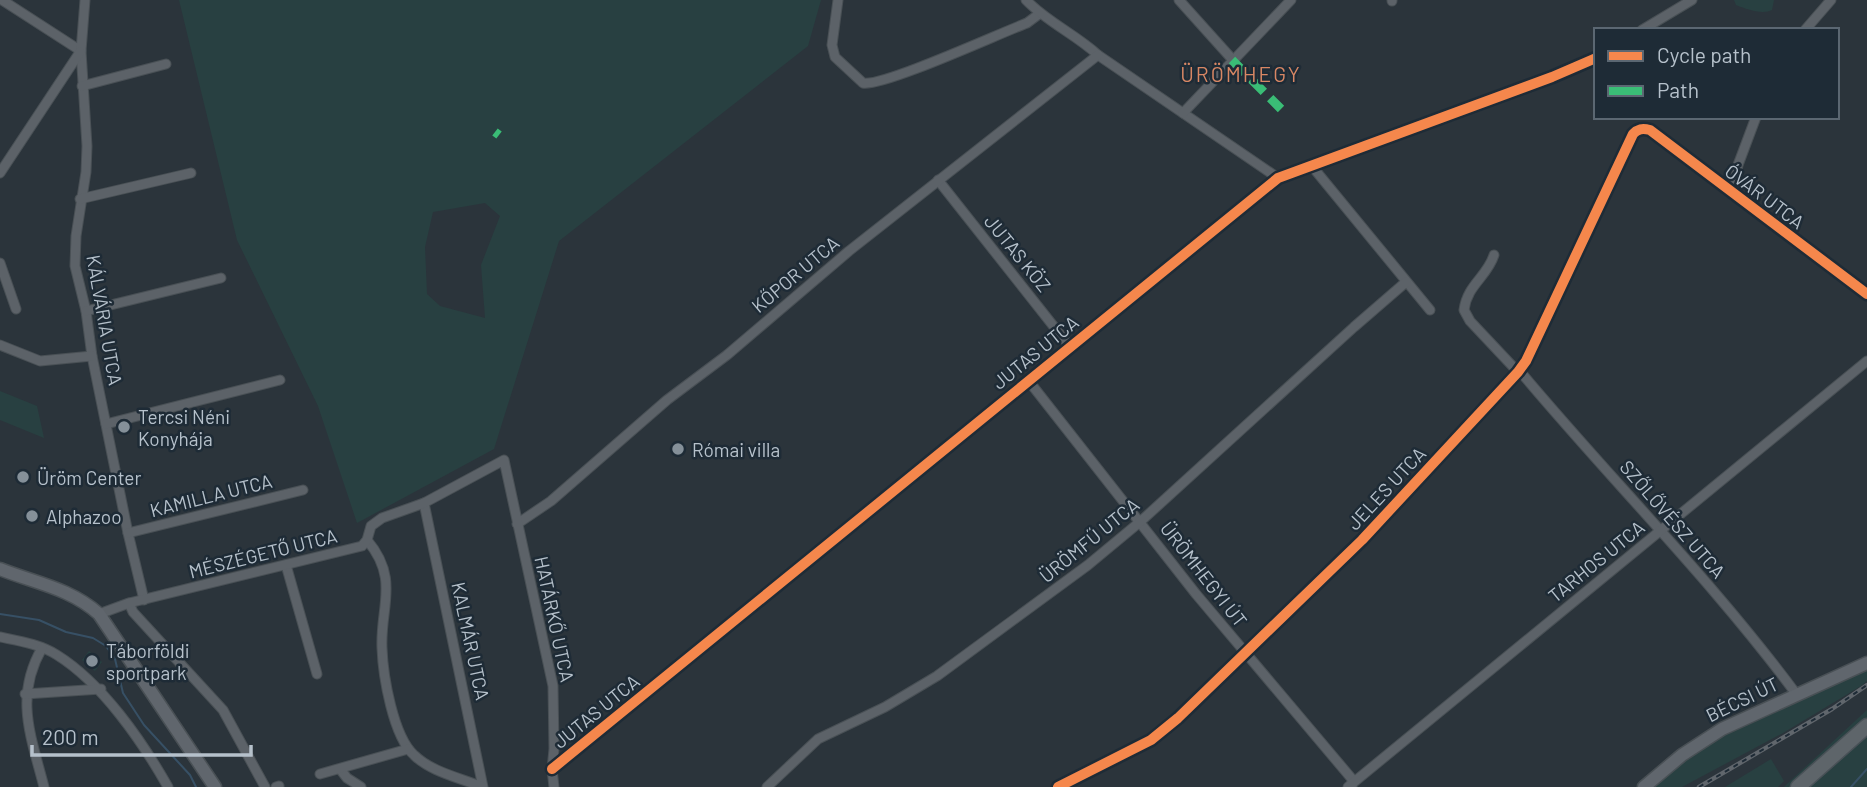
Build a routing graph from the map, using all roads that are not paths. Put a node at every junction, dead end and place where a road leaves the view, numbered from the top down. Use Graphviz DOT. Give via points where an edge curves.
graph roads {
  1 [pos="2,0"];
  2 [pos="85,0"];
  3 [pos="838,0"];
  4 [pos="1026,0"];
  5 [pos="1179,0"];
  6 [pos="1291,0"];
  7 [pos="1692,0"];
  8 [pos="1831,0"];
  9 [pos="1039,14"];
  10 [pos="1645,28"];
  11 [pos="1807,28"];
  12 [pos="81,51"];
  13 [pos="1098,55"];
  14 [pos="1233,59"];
  15 [pos="1594,59"];
  16 [pos="166,64"];
  17 [pos="82,86"];
  18 [pos="1183,113"];
  19 [pos="1755,119"];
  20 [pos="1641,129"];
  21 [pos="1311,165"];
  22 [pos="0,173"];
  23 [pos="191,173"];
  24 [pos="1278,178"];
  25 [pos="937,180"];
  26 [pos="1733,194"];
  27 [pos="80,199"];
  28 [pos="1494,255"];
  29 [pos="0,263"];
  30 [pos="221,278"];
  31 [pos="1406,282"];
  32 [pos="1867,294"];
  33 [pos="16,309"];
  34 [pos="1430,310"];
  35 [pos="86,311"];
  36 [pos="0,345"];
  37 [pos="1070,347"];
  38 [pos="92,356"];
  39 [pos="1867,361"];
  40 [pos="1519,371"];
  41 [pos="280,380"];
  42 [pos="1028,380"];
  43 [pos="106,424"];
  44 [pos="504,460"];
  45 [pos="303,490"];
  46 [pos="424,503"];
  47 [pos="1141,521"];
  48 [pos="517,524"];
  49 [pos="1661,531"];
  50 [pos="128,533"];
  51 [pos="367,540"];
  52 [pos="286,565"];
  53 [pos="0,569"];
  54 [pos="144,600"];
  55 [pos="129,603"];
  56 [pos="99,614"];
  57 [pos="0,637"];
  58 [pos="42,648"];
  59 [pos="1245,653"];
  60 [pos="1867,663"];
  61 [pos="317,674"];
  62 [pos="101,689"];
  63 [pos="26,694"];
  64 [pos="1797,695"];
  65 [pos="1867,726"];
  66 [pos="408,749"];
  67 [pos="340,769"];
  68 [pos="552,769"];
  69 [pos="320,774"];
  70 [pos="1351,786"];
  71 [pos="44,787"];
  72 [pos="168,787"];
  73 [pos="215,787"];
  74 [pos="265,787"];
  75 [pos="361,787"];
  76 [pos="482,787"];
  77 [pos="554,787"];
  78 [pos="767,787"];
  79 [pos="1058,787"];
  80 [pos="1644,787"];
  81 [pos="1798,787"];
  1 -- 12 [label="street"];
  2 -- 12 [label="street, KÁLVÁRIA UTCA"];
  3 -- 9 [label="street" via="832,45 835,57 863,83 873,84 1027,23"];
  4 -- 9 [label="street"];
  5 -- 14 [label="street"];
  6 -- 14 [label="street"];
  7 -- 10 [label="street"];
  8 -- 11 [label="street"];
  9 -- 13 [label="street"];
  12 -- 17 [label="street, KÁLVÁRIA UTCA"];
  12 -- 22 [label="street"];
  13 -- 18 [label="street"];
  13 -- 25 [label="street, KŐPOR UTCA"];
  14 -- 18 [label="street"];
  15 -- 21 [label="street, JUTAS UTCA"];
  16 -- 17 [label="street"];
  17 -- 27 [label="street, KÁLVÁRIA UTCA" via="87,146"];
  18 -- 24 [label="street"];
  19 -- 26 [label="street"];
  20 -- 26 [label="street, ÓVÁR UTCA" via="1650,130"];
  20 -- 40 [label="street, JELES UTCA" via="1633,134"];
  21 -- 24 [label="street, JUTAS UTCA"];
  21 -- 31 [label="street"];
  23 -- 27 [label="street"];
  24 -- 37 [label="street, JUTAS UTCA"];
  25 -- 37 [label="street, JUTAS KÖZ"];
  25 -- 48 [label="street, KŐPOR UTCA" via="667,400 551,502"];
  26 -- 32 [label="street, ÓVÁR UTCA"];
  27 -- 35 [label="street, KÁLVÁRIA UTCA" via="75,266"];
  28 -- 40 [label="street, SZŐLŐVÉSZ UTCA" via="1468,294 1464,310"];
  29 -- 33 [label="street"];
  30 -- 35 [label="street"];
  31 -- 34 [label="street"];
  31 -- 47 [label="street, ÜRÖMFŰ UTCA"];
  35 -- 38 [label="street, KÁLVÁRIA UTCA"];
  36 -- 38 [label="street" via="40,361"];
  37 -- 42 [label="street, JUTAS UTCA"];
  38 -- 43 [label="street, KÁLVÁRIA UTCA"];
  39 -- 49 [label="street, TARHOS UTCA"];
  40 -- 49 [label="street, SZŐLŐVÉSZ UTCA"];
  40 -- 59 [label="street, JELES UTCA" via="1362,540"];
  41 -- 43 [label="street"];
  42 -- 47 [label="street, ÜRÖMHEGYI ÚT"];
  42 -- 68 [label="street, JUTAS UTCA"];
  43 -- 50 [label="street, KÁLVÁRIA UTCA"];
  44 -- 46 [label="street, MÉSZÉGETŐ UTCA"];
  44 -- 48 [label="street, HATÁRKŐ UTCA"];
  45 -- 50 [label="street, KAMILLA UTCA"];
  46 -- 51 [label="street, MÉSZÉGETŐ UTCA" via="382,518 371,526"];
  46 -- 76 [label="street, KALMÁR UTCA"];
  47 -- 59 [label="street, ÜRÖMHEGYI ÚT"];
  47 -- 78 [label="street, ÜRÖMFŰ UTCA" via="937,676 818,739"];
  48 -- 68 [label="street, HATÁRKŐ UTCA" via="553,686"];
  49 -- 64 [label="street, SZŐLŐVÉSZ UTCA"];
  49 -- 70 [label="street, TARHOS UTCA"];
  50 -- 54 [label="street, KÁLVÁRIA UTCA"];
  51 -- 52 [label="street, MÉSZÉGETŐ UTCA" via="351,550"];
  51 -- 66 [label="street" via="386,581 385,674 394,717"];
  52 -- 54 [label="street, MÉSZÉGETŐ UTCA"];
  52 -- 61 [label="street"];
  53 -- 56 [label="main road" via="64,590"];
  54 -- 55 [label="street, MÉSZÉGETŐ UTCA"];
  55 -- 56 [label="street, MÉSZÉGETŐ UTCA"];
  55 -- 74 [label="street" via="223,710"];
  56 -- 73 [label="main road"];
  57 -- 58 [label="street"];
  58 -- 62 [label="street" via="57,654"];
  58 -- 63 [label="street" via="32,664"];
  59 -- 70 [label="street, ÜRÖMHEGYI ÚT" via="1352,779"];
  59 -- 79 [label="street, JELES UTCA" via="1161,733"];
  60 -- 64 [label="main road, BÉCSI ÚT"];
  62 -- 63 [label="street"];
  62 -- 72 [label="street"];
  63 -- 71 [label="street" via="28,726"];
  64 -- 80 [label="main road, BÉCSI ÚT" via="1706,738"];
  65 -- 81 [label="main road"];
  66 -- 67 [label="street"];
  66 -- 76 [label="street" via="422,762"];
  67 -- 69 [label="street"];
  67 -- 75 [label="street"];
  68 -- 77 [label="street, HATÁRKŐ UTCA"];
}
